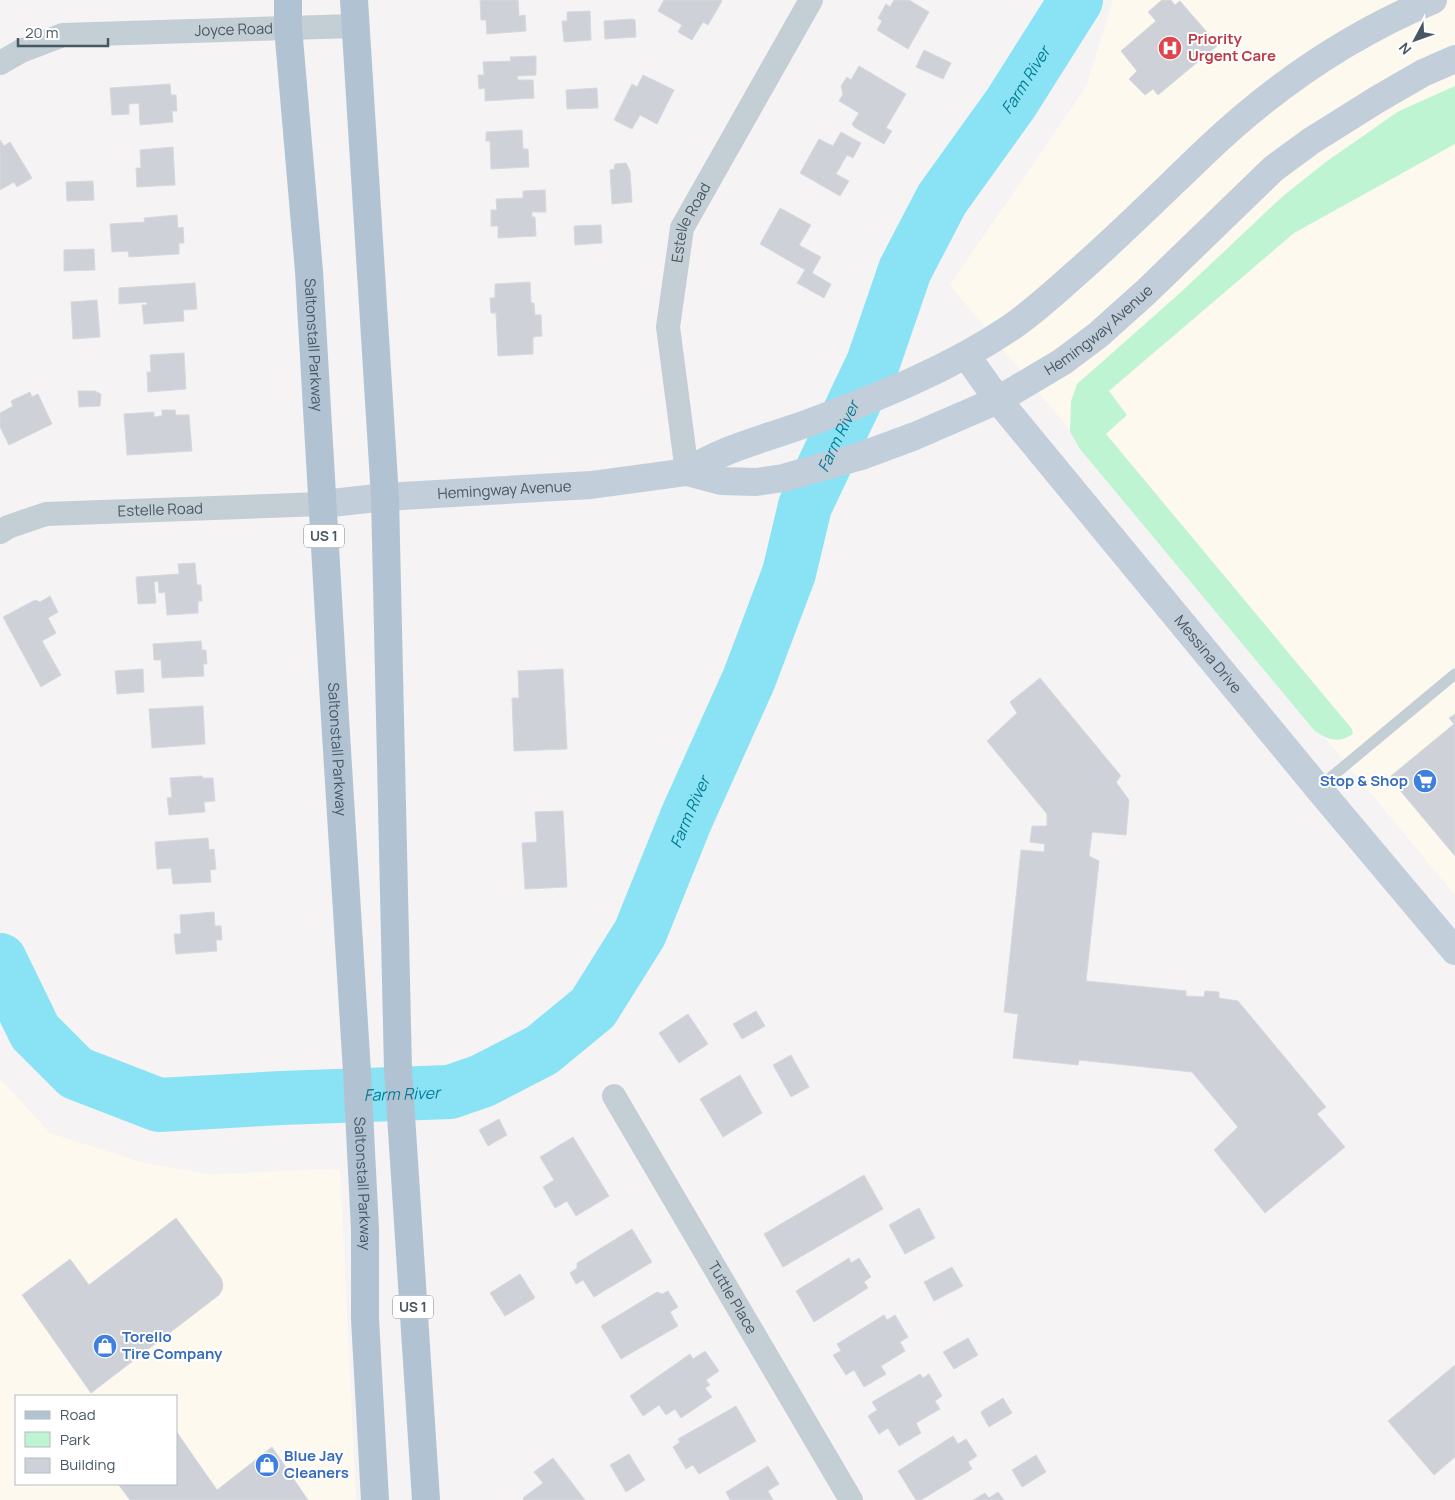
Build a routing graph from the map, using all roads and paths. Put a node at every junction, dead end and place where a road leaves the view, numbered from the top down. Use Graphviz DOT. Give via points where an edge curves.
graph roads {
  1 [pos="288,0"];
  2 [pos="811,0"];
  3 [pos="1433,0"];
  4 [pos="354,13"];
  5 [pos="288,27"];
  6 [pos="1455,59"];
  7 [pos="0,63"];
  8 [pos="966,355"];
  9 [pos="998,400"];
  10 [pos="687,472"];
  11 [pos="385,497"];
  12 [pos="323,504"];
  13 [pos="0,532"];
  14 [pos="1455,674"];
  15 [pos="1318,788"];
  16 [pos="1455,951"];
  17 [pos="614,1096"];
  18 [pos="370,1496"];
  19 [pos="426,1500"];
  20 [pos="851,1500"];
  1 -- 5 [label="main road, Saltonstall Parkway / US 1"];
  2 -- 10 [label="street, Estelle Road" via="682,228 668,327"];
  3 -- 8 [label="main road, Hemingway Avenue" via="1353,40 1290,81 1208,149 1134,222 1039,306"];
  4 -- 5 [label="street, Joyce Road"];
  4 -- 11 [label="main road, US 1"];
  5 -- 7 [label="street, Joyce Road" via="64,35"];
  5 -- 12 [label="main road, Saltonstall Parkway / US 1" via="310,271"];
  6 -- 9 [label="main road, Hemingway Avenue" via="1371,103 1273,169 1098,335 1062,362"];
  8 -- 9 [label="main road, Messina Drive"];
  8 -- 10 [label="main road, Hemingway Avenue" via="876,397 727,450"];
  9 -- 10 [label="main road, Hemingway Avenue" via="861,456 783,478 739,483"];
  9 -- 15 [label="main road, Messina Drive"];
  10 -- 11 [label="main road, Hemingway Avenue" via="591,485"];
  11 -- 12 [label="main road, Hemingway Avenue"];
  11 -- 19 [label="main road, US 1" via="398,1069"];
  12 -- 13 [label="street, Estelle Road" via="46,514"];
  12 -- 18 [label="main road, Saltonstall Parkway / US 1" via="360,1117"];
  14 -- 15 [label="lane"];
  15 -- 16 [label="main road, Messina Drive"];
  17 -- 20 [label="street, Tuttle Place"];
}
